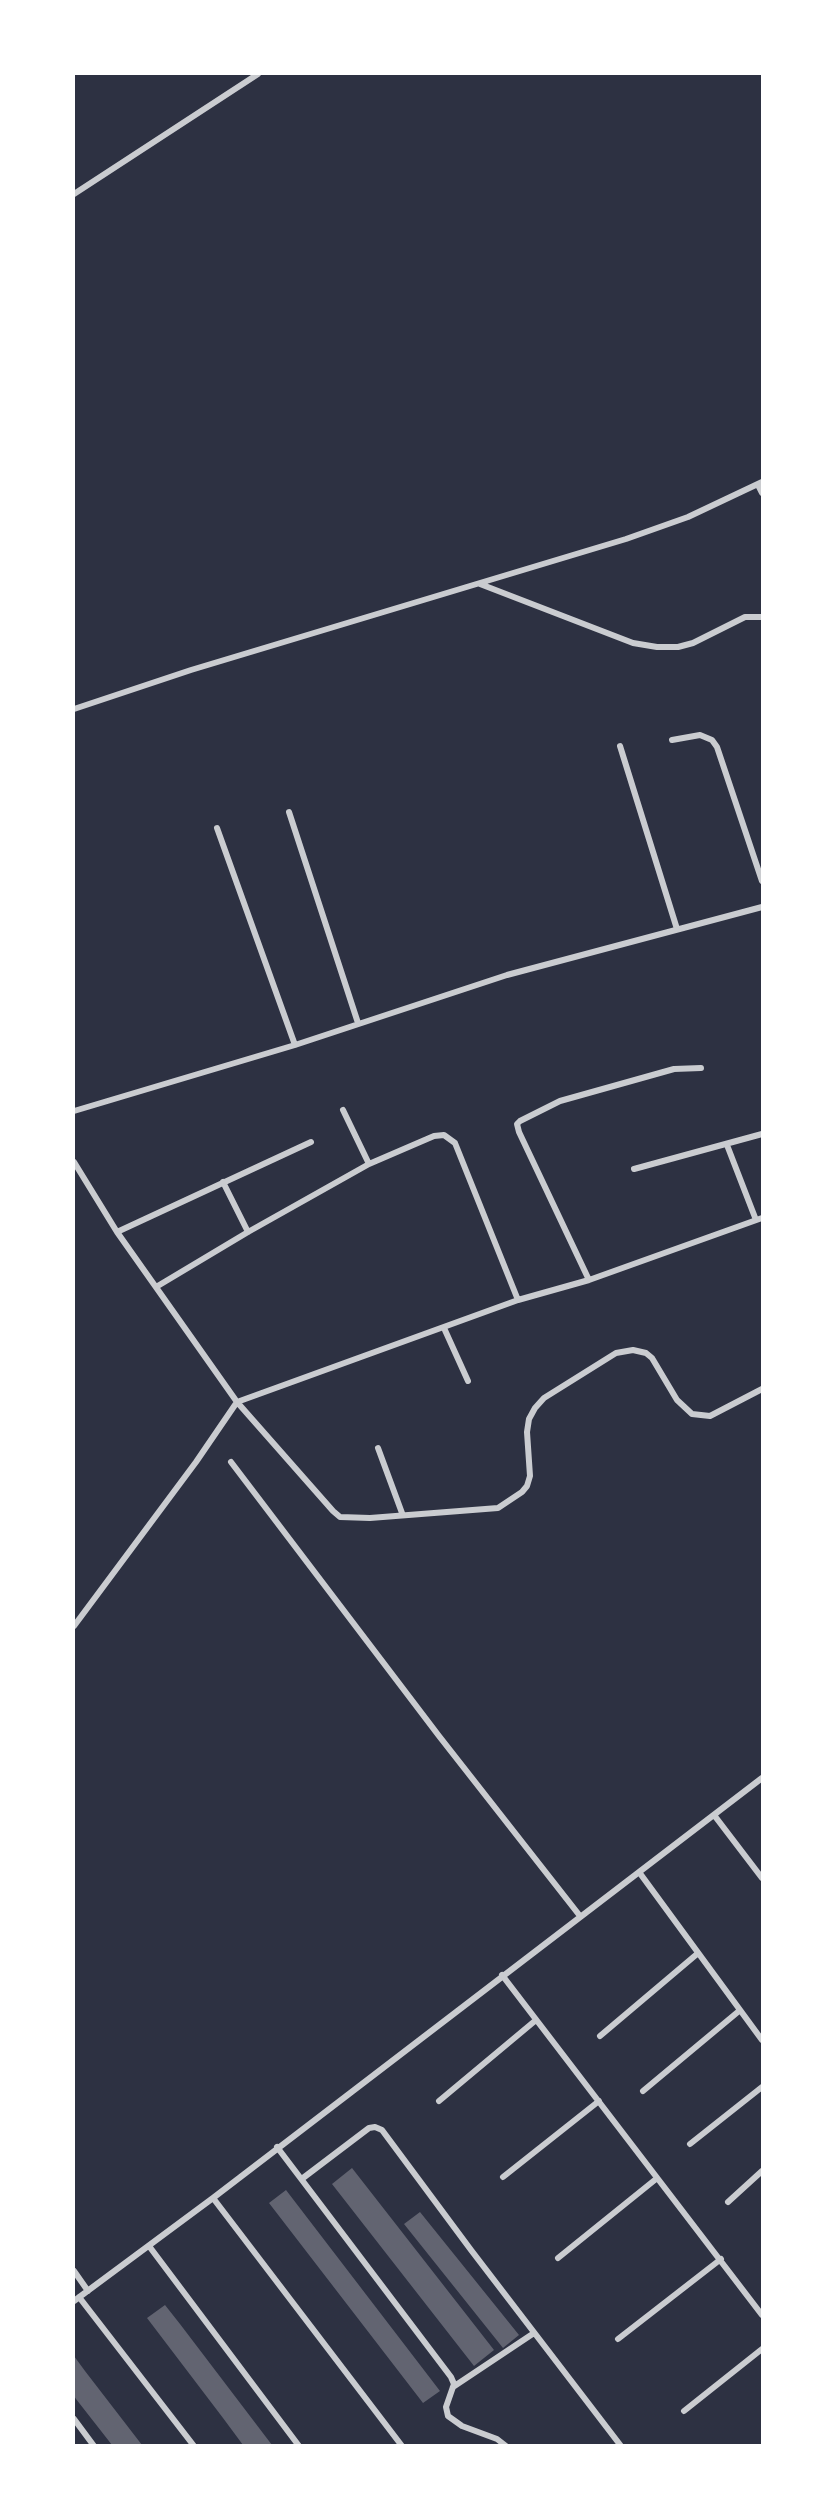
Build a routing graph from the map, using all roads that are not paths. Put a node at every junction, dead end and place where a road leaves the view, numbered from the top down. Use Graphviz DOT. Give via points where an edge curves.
graph roads {
  1 [pos="258,74"];
  2 [pos="74,194"];
  3 [pos="760,484"];
  4 [pos="762,493"];
  5 [pos="479,584"];
  6 [pos="762,617"];
  7 [pos="74,709"];
  8 [pos="672,740"];
  9 [pos="620,746"];
  10 [pos="289,812"];
  11 [pos="217,828"];
  12 [pos="762,881"];
  13 [pos="762,907"];
  14 [pos="677,929"];
  15 [pos="358,1023"];
  16 [pos="295,1045"];
  17 [pos="701,1068"];
  18 [pos="343,1110"];
  19 [pos="74,1111"];
  20 [pos="762,1134"];
  21 [pos="311,1142"];
  22 [pos="727,1144"];
  23 [pos="74,1162"];
  24 [pos="369,1164"];
  25 [pos="634,1169"];
  26 [pos="223,1182"];
  27 [pos="759,1219"];
  28 [pos="117,1232"];
  29 [pos="248,1232"];
  30 [pos="589,1280"];
  31 [pos="156,1287"];
  32 [pos="518,1300"];
  33 [pos="444,1328"];
  34 [pos="468,1381"];
  35 [pos="762,1389"];
  36 [pos="237,1402"];
  37 [pos="378,1448"];
  38 [pos="231,1462"];
  39 [pos="402,1513"];
  40 [pos="74,1626"];
  41 [pos="760,1780"];
  42 [pos="762,1788"];
  43 [pos="714,1815"];
  44 [pos="639,1872"];
  45 [pos="762,1878"];
  46 [pos="580,1916"];
  47 [pos="697,1954"];
  48 [pos="502,1975"];
  49 [pos="739,2011"];
  50 [pos="536,2020"];
  51 [pos="600,2036"];
  52 [pos="762,2040"];
  53 [pos="762,2087"];
  54 [pos="643,2091"];
  55 [pos="439,2101"];
  56 [pos="599,2101"];
  57 [pos="690,2144"];
  58 [pos="277,2147"];
  59 [pos="762,2171"];
  60 [pos="503,2177"];
  61 [pos="303,2178"];
  62 [pos="656,2179"];
  63 [pos="213,2198"];
  64 [pos="728,2202"];
  65 [pos="149,2246"];
  66 [pos="558,2258"];
  67 [pos="721,2259"];
  68 [pos="74,2271"];
  69 [pos="88,2291"];
  70 [pos="76,2299"];
  71 [pos="762,2315"];
  72 [pos="534,2333"];
  73 [pos="618,2339"];
  74 [pos="762,2349"];
  75 [pos="453,2387"];
  76 [pos="684,2411"];
  77 [pos="74,2419"];
  78 [pos="94,2445"];
  79 [pos="194,2445"];
  80 [pos="299,2445"];
  81 [pos="402,2445"];
  82 [pos="506,2445"];
  83 [pos="621,2445"];
  1 -- 2 [label="street"];
  3 -- 4 [label="street"];
  3 -- 5 [label="street" via="646,532"];
  5 -- 6 [label="street" via="633,643 657,647 693,643 745,617"];
  5 -- 7 [label="street"];
  8 -- 12 [label="street" via="700,735 717,747"];
  9 -- 14 [label="street"];
  10 -- 15 [label="street"];
  11 -- 16 [label="street"];
  13 -- 14 [label="street"];
  14 -- 15 [label="street" via="507,975"];
  15 -- 16 [label="street"];
  16 -- 19 [label="street"];
  17 -- 30 [label="street" via="666,1071 560,1101 517,1124"];
  18 -- 24 [label="street"];
  20 -- 22 [label="street"];
  21 -- 26 [label="street"];
  22 -- 25 [label="street"];
  22 -- 27 [label="street"];
  23 -- 28 [label="street"];
  24 -- 29 [label="street"];
  24 -- 32 [label="street" via="434,1136 444,1135 453,1140"];
  26 -- 28 [label="street"];
  26 -- 29 [label="street"];
  27 -- 30 [label="street"];
  28 -- 31 [label="street"];
  29 -- 31 [label="street"];
  30 -- 32 [label="street"];
  31 -- 36 [label="street"];
  32 -- 33 [label="street"];
  33 -- 34 [label="street"];
  33 -- 36 [label="street"];
  35 -- 39 [label="street" via="710,1416 702,1416 685,1408 646,1353 616,1353 544,1398 535,1408 527,1432 530,1476 522,1492 498,1508"];
  36 -- 39 [label="street" via="336,1515 370,1518"];
  36 -- 40 [label="street"];
  37 -- 39 [label="street"];
  38 -- 46 [label="street"];
  41 -- 42 [label="street"];
  41 -- 43 [label="street"];
  43 -- 44 [label="street"];
  43 -- 45 [label="street"];
  44 -- 46 [label="street"];
  44 -- 47 [label="street"];
  46 -- 48 [label="street"];
  47 -- 49 [label="street"];
  47 -- 51 [label="street"];
  48 -- 50 [label="street"];
  48 -- 58 [label="street"];
  49 -- 52 [label="street"];
  49 -- 54 [label="street"];
  50 -- 55 [label="street"];
  50 -- 56 [label="street"];
  53 -- 57 [label="street"];
  56 -- 60 [label="street"];
  56 -- 62 [label="street"];
  58 -- 61 [label="street"];
  58 -- 63 [label="street"];
  59 -- 64 [label="street"];
  61 -- 72 [label="street" via="369,2128 379,2127"];
  61 -- 75 [label="street" via="451,2377"];
  62 -- 66 [label="street"];
  62 -- 67 [label="street"];
  63 -- 65 [label="street"];
  63 -- 81 [label="street"];
  65 -- 69 [label="street"];
  65 -- 80 [label="street"];
  67 -- 71 [label="street"];
  67 -- 73 [label="street"];
  68 -- 69 [label="street"];
  69 -- 70 [label="street"];
  70 -- 79 [label="street"];
  72 -- 75 [label="street"];
  72 -- 83 [label="street"];
  74 -- 76 [label="street"];
  75 -- 82 [label="street" via="446,2407 451,2419"];
  77 -- 78 [label="street"];
}
